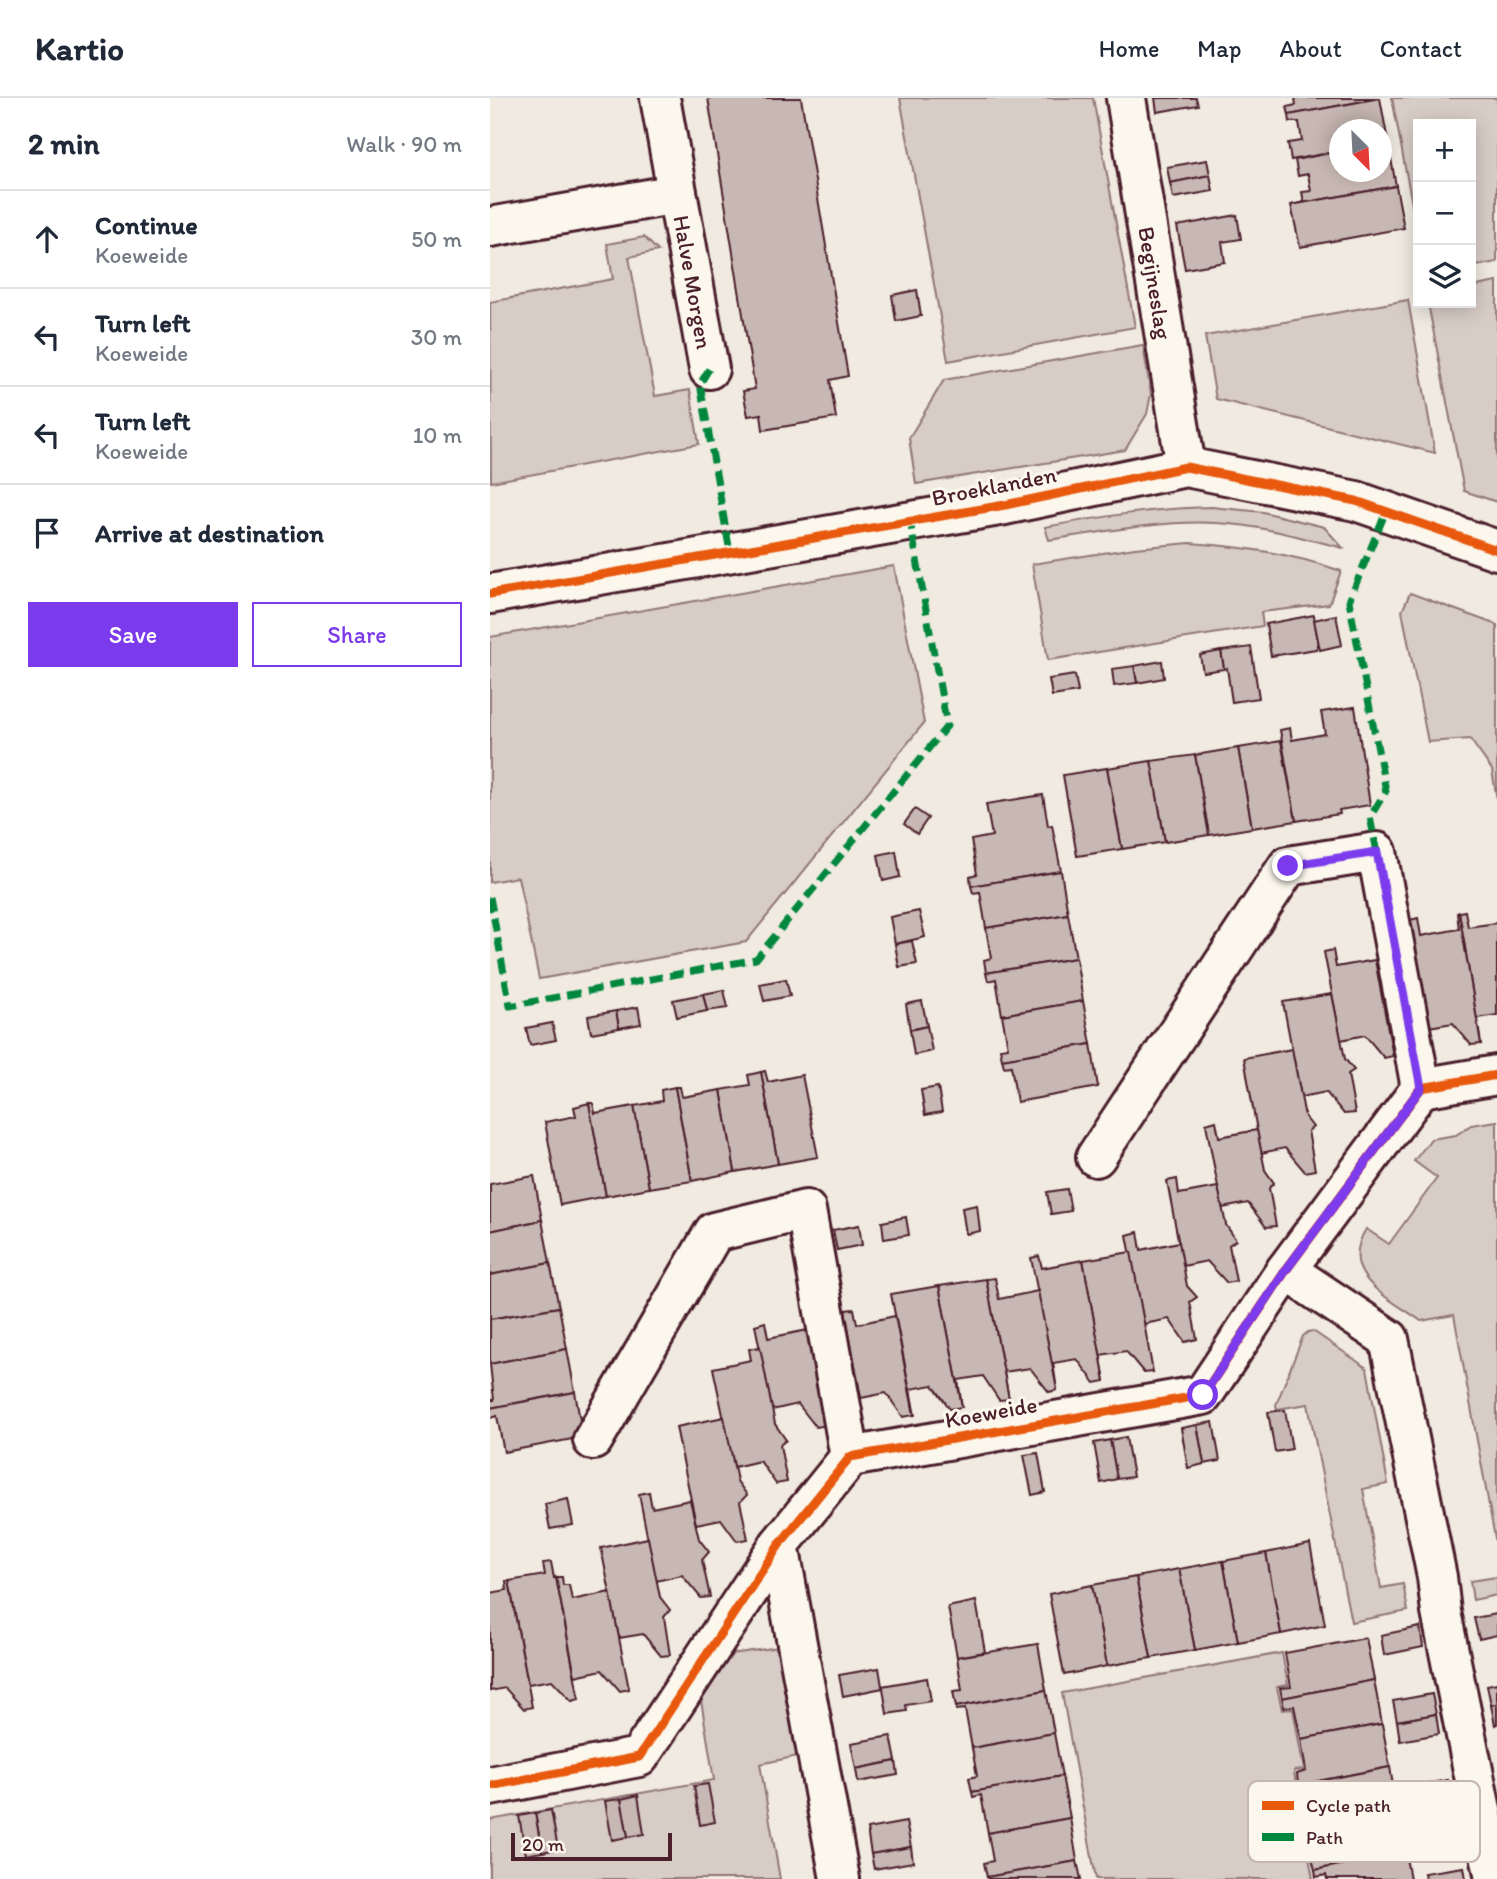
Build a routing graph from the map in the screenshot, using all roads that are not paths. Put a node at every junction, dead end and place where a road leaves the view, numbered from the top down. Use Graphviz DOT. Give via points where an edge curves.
graph roads {
  1 [pos="660,98"];
  2 [pos="1126,98"];
  3 [pos="677,194"];
  4 [pos="490,227"];
  5 [pos="709,369"];
  6 [pos="1186,467"];
  7 [pos="1497,550"];
  8 [pos="490,594"];
  9 [pos="1497,1075"];
  10 [pos="1421,1088"];
  11 [pos="1096,1157"];
  12 [pos="1286,1270"];
  13 [pos="593,1440"];
  14 [pos="850,1457"];
  15 [pos="779,1545"];
  16 [pos="1476,1781"];
  17 [pos="490,1786"];
  18 [pos="1480,1803"];
  19 [pos="840,1879"];
  20 [pos="1495,1879"];
  1 -- 3 [label="street, Halve Morgen"];
  2 -- 6 [label="street, Begijneslag"];
  3 -- 4 [label="street, Halve Morgen"];
  3 -- 5 [label="street, Halve Morgen"];
  6 -- 7 [label="street, Broeklanden" via="1356,501"];
  6 -- 8 [label="street, Broeklanden" via="1005,505"];
  9 -- 10 [label="street"];
  10 -- 11 [label="street" via="1377,852 1288,866"];
  10 -- 12 [label="street, Koeweide"];
  12 -- 14 [label="street, Koeweide" via="1203,1395"];
  12 -- 16 [label="street" via="1389,1339"];
  13 -- 14 [label="street" via="714,1233 806,1210"];
  14 -- 15 [label="street"];
  15 -- 17 [label="street" via="639,1756"];
  15 -- 19 [label="street"];
  18 -- 20 [label="street"];
}
